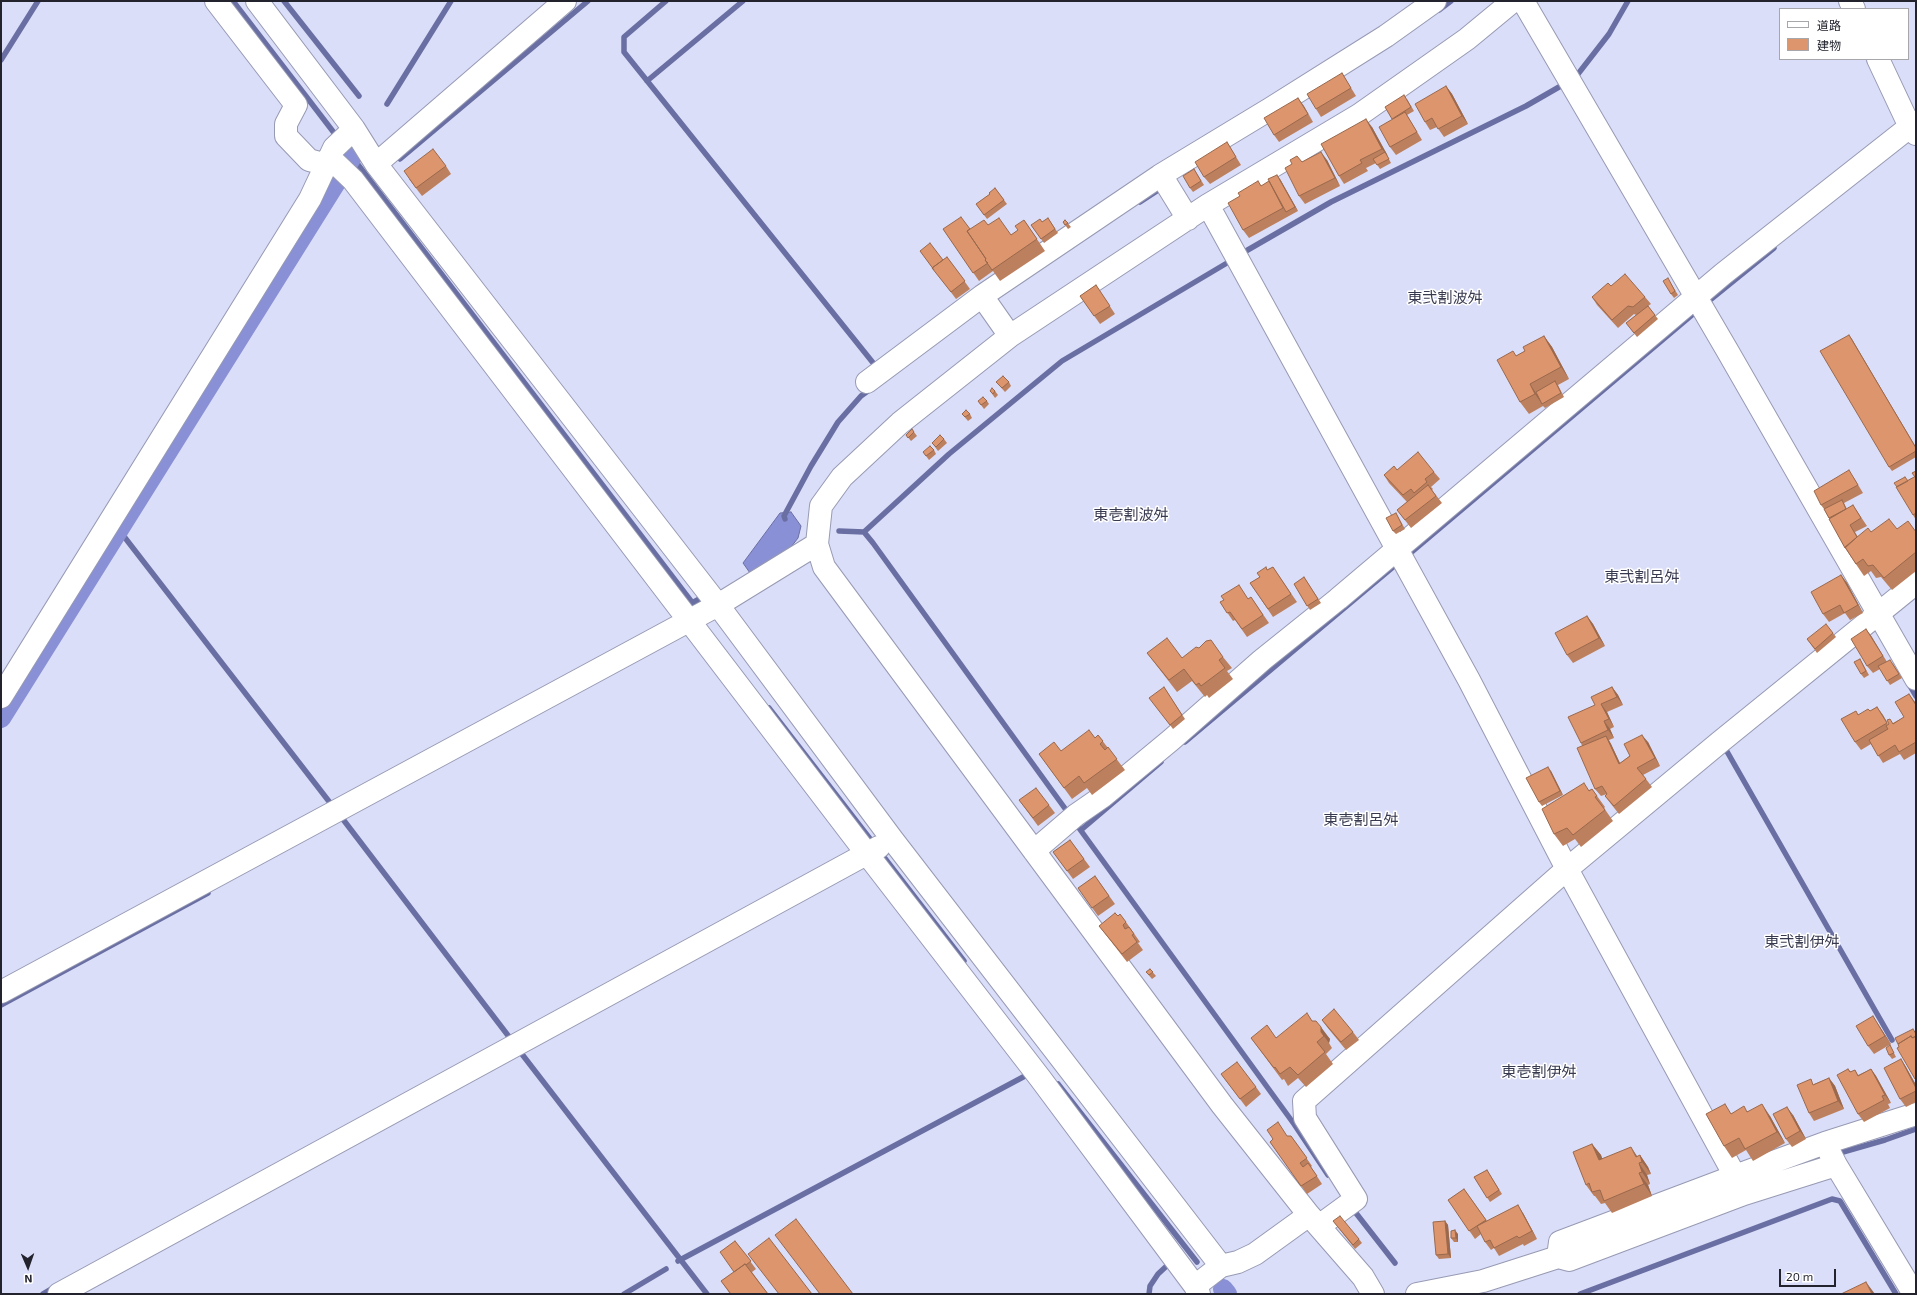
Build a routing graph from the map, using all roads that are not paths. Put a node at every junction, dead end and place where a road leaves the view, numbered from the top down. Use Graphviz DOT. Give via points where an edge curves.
graph roads {
  1 [pos="216,1"];
  2 [pos="257,1"];
  3 [pos="565,1"];
  4 [pos="1435,1"];
  5 [pos="1513,1"];
  6 [pos="1523,1"];
  7 [pos="1879,60"];
  8 [pos="1914,128"];
  9 [pos="340,154"];
  10 [pos="376,164"];
  11 [pos="1165,181"];
  12 [pos="1208,205"];
  13 [pos="1188,218"];
  14 [pos="986,302"];
  15 [pos="1697,304"];
  16 [pos="1010,336"];
  17 [pos="876,375"];
  18 [pos="817,544"];
  19 [pos="1401,557"];
  20 [pos="1916,583"];
  21 [pos="702,613"];
  22 [pos="1881,618"];
  23 [pos="1916,679"];
  24 [pos="1,697"];
  25 [pos="873,848"];
  26 [pos="1034,851"];
  27 [pos="1570,873"];
  28 [pos="1,992"];
  29 [pos="1916,1114"];
  30 [pos="1831,1155"];
  31 [pos="1734,1176"];
  32 [pos="1314,1221"];
  33 [pos="1558,1256"];
  34 [pos="1221,1266"];
  35 [pos="1197,1290"];
  36 [pos="58,1294"];
  37 [pos="1373,1294"];
  38 [pos="1417,1294"];
  39 [pos="1914,1294"];
  1 -- 9 [label="street" via="296,104 286,124 286,136 309,160"];
  2 -- 9 [label="street"];
  3 -- 10 [label="street"];
  4 -- 11 [label="street"];
  5 -- 12 [label="street" via="1467,39 1359,115"];
  6 -- 15 [label="street"];
  7 -- 8 [label="street"];
  8 -- 15 [label="street" via="1724,274"];
  9 -- 10 [label="street"];
  9 -- 21 [label="street"];
  9 -- 24 [label="street"];
  10 -- 21 [label="street"];
  11 -- 13 [label="street"];
  11 -- 14 [label="street"];
  12 -- 13 [label="street"];
  12 -- 19 [label="street"];
  13 -- 16 [label="street"];
  14 -- 16 [label="street"];
  14 -- 17 [label="street"];
  15 -- 19 [label="street"];
  15 -- 22 [label="street"];
  16 -- 18 [label="street" via="900,424 842,477 821,506"];
  18 -- 21 [label="street"];
  18 -- 26 [label="street" via="824,566"];
  19 -- 26 [label="street" via="1262,660 1171,740"];
  19 -- 27 [label="street"];
  20 -- 22 [label="street"];
  21 -- 25 [label="street"];
  21 -- 25 [label="street"];
  21 -- 28 [label="street"];
  22 -- 23 [label="street"];
  22 -- 27 [label="street" via="1714,746"];
  25 -- 34 [label="street"];
  25 -- 35 [label="street"];
  25 -- 36 [label="street" via="516,1046"];
  26 -- 32 [label="street" via="1222,1105"];
  27 -- 31 [label="street"];
  27 -- 32 [label="street" via="1304,1101 1305,1118 1356,1199"];
  29 -- 30 [label="street"];
  30 -- 31 [label="street"];
  30 -- 33 [label="street" via="1744,1194 1569,1260"];
  30 -- 39 [label="street"];
  31 -- 33 [label="street" via="1560,1242"];
  32 -- 34 [label="street" via="1255,1254"];
  32 -- 37 [label="street" via="1363,1277"];
  33 -- 38 [label="street" via="1483,1281"];
  34 -- 35 [label="street"];
}
